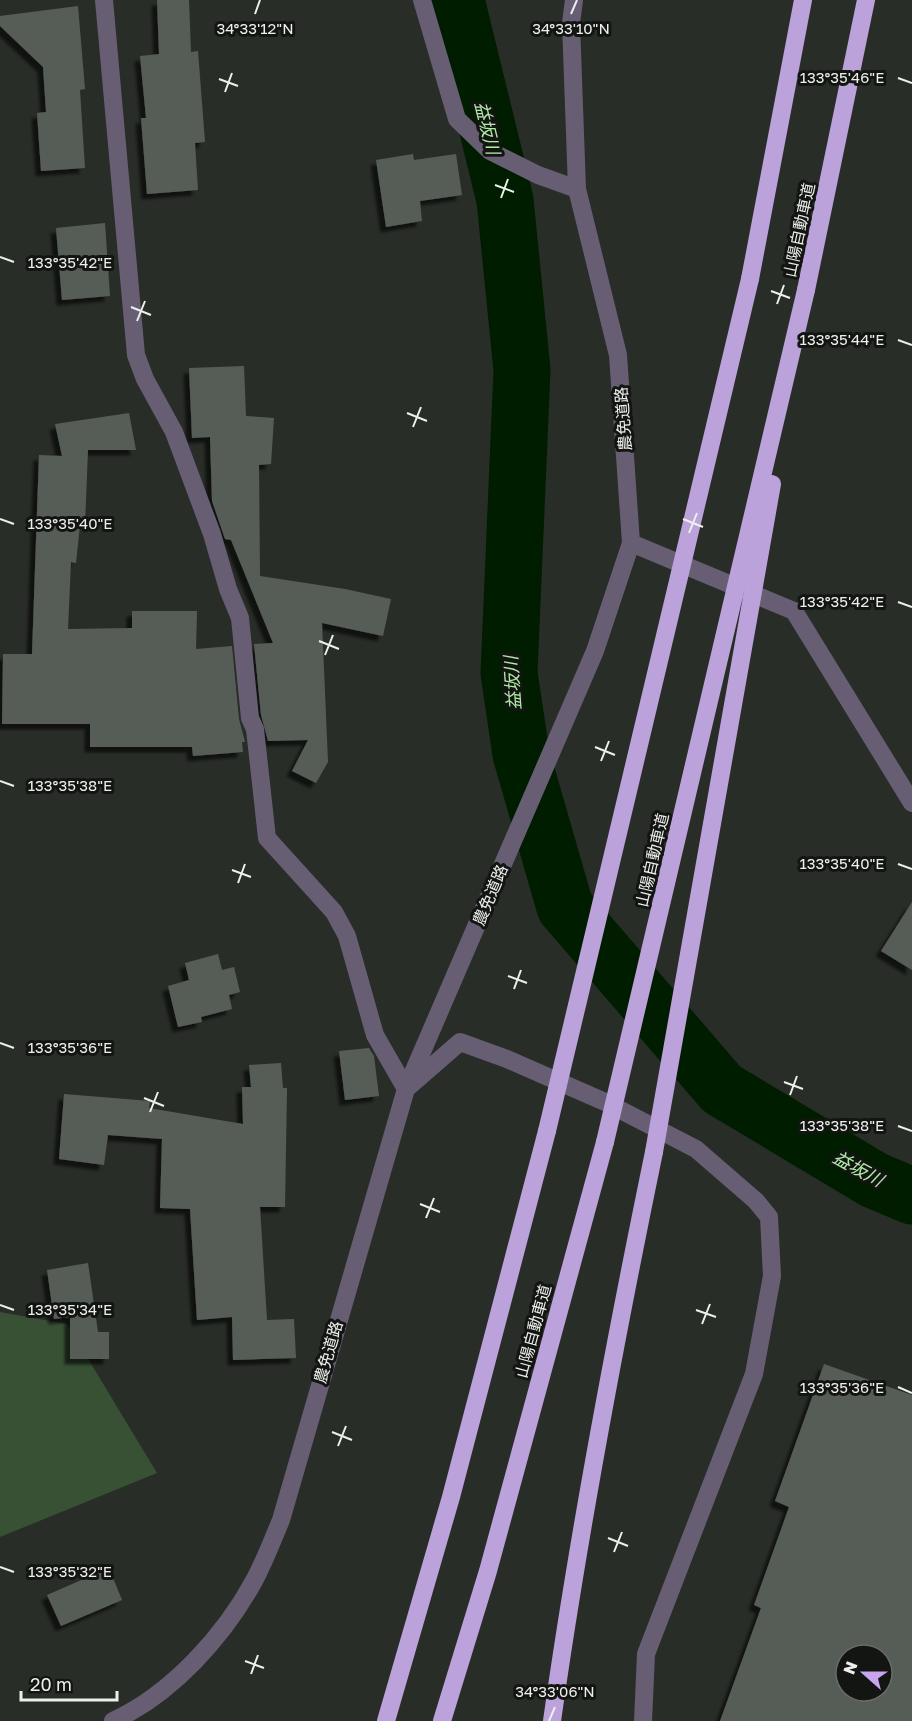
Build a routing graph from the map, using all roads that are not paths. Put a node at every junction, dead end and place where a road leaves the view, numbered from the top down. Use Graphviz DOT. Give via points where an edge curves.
graph roads {
  1 [pos="104,0"];
  2 [pos="422,0"];
  3 [pos="574,0"];
  4 [pos="803,0"];
  5 [pos="866,0"];
  6 [pos="577,189"];
  7 [pos="806,290"];
  8 [pos="631,543"];
  9 [pos="912,803"];
  10 [pos="406,1089"];
  11 [pos="113,1721"];
  12 [pos="386,1721"];
  13 [pos="442,1721"];
  14 [pos="552,1721"];
  15 [pos="643,1721"];
  1 -- 10 [label="street" via="136,356 174,432 240,618 267,838 334,912 347,936 375,1035"];
  2 -- 6 [label="street" via="457,119 490,151"];
  3 -- 6 [label="street, 農免道路" via="571,23"];
  4 -- 12 [label="highway, bridge" via="750,279 547,1131 451,1497"];
  5 -- 7 [label="highway, 山陽自動車道"];
  6 -- 8 [label="street, 農免道路" via="618,355"];
  7 -- 13 [label="highway, 山陽自動車道, bridge" via="605,1142 488,1571"];
  7 -- 14 [label="highway, bridge" via="654,1152 605,1390"];
  8 -- 9 [label="street" via="794,611"];
  8 -- 10 [label="street, 農免道路" via="595,651"];
  10 -- 11 [label="street, 農免道路" via="281,1520 255,1579 224,1626 175,1679 126,1716"];
  10 -- 15 [label="street" via="460,1042 604,1102 696,1149 769,1216 772,1276 754,1374 646,1654"];
}
